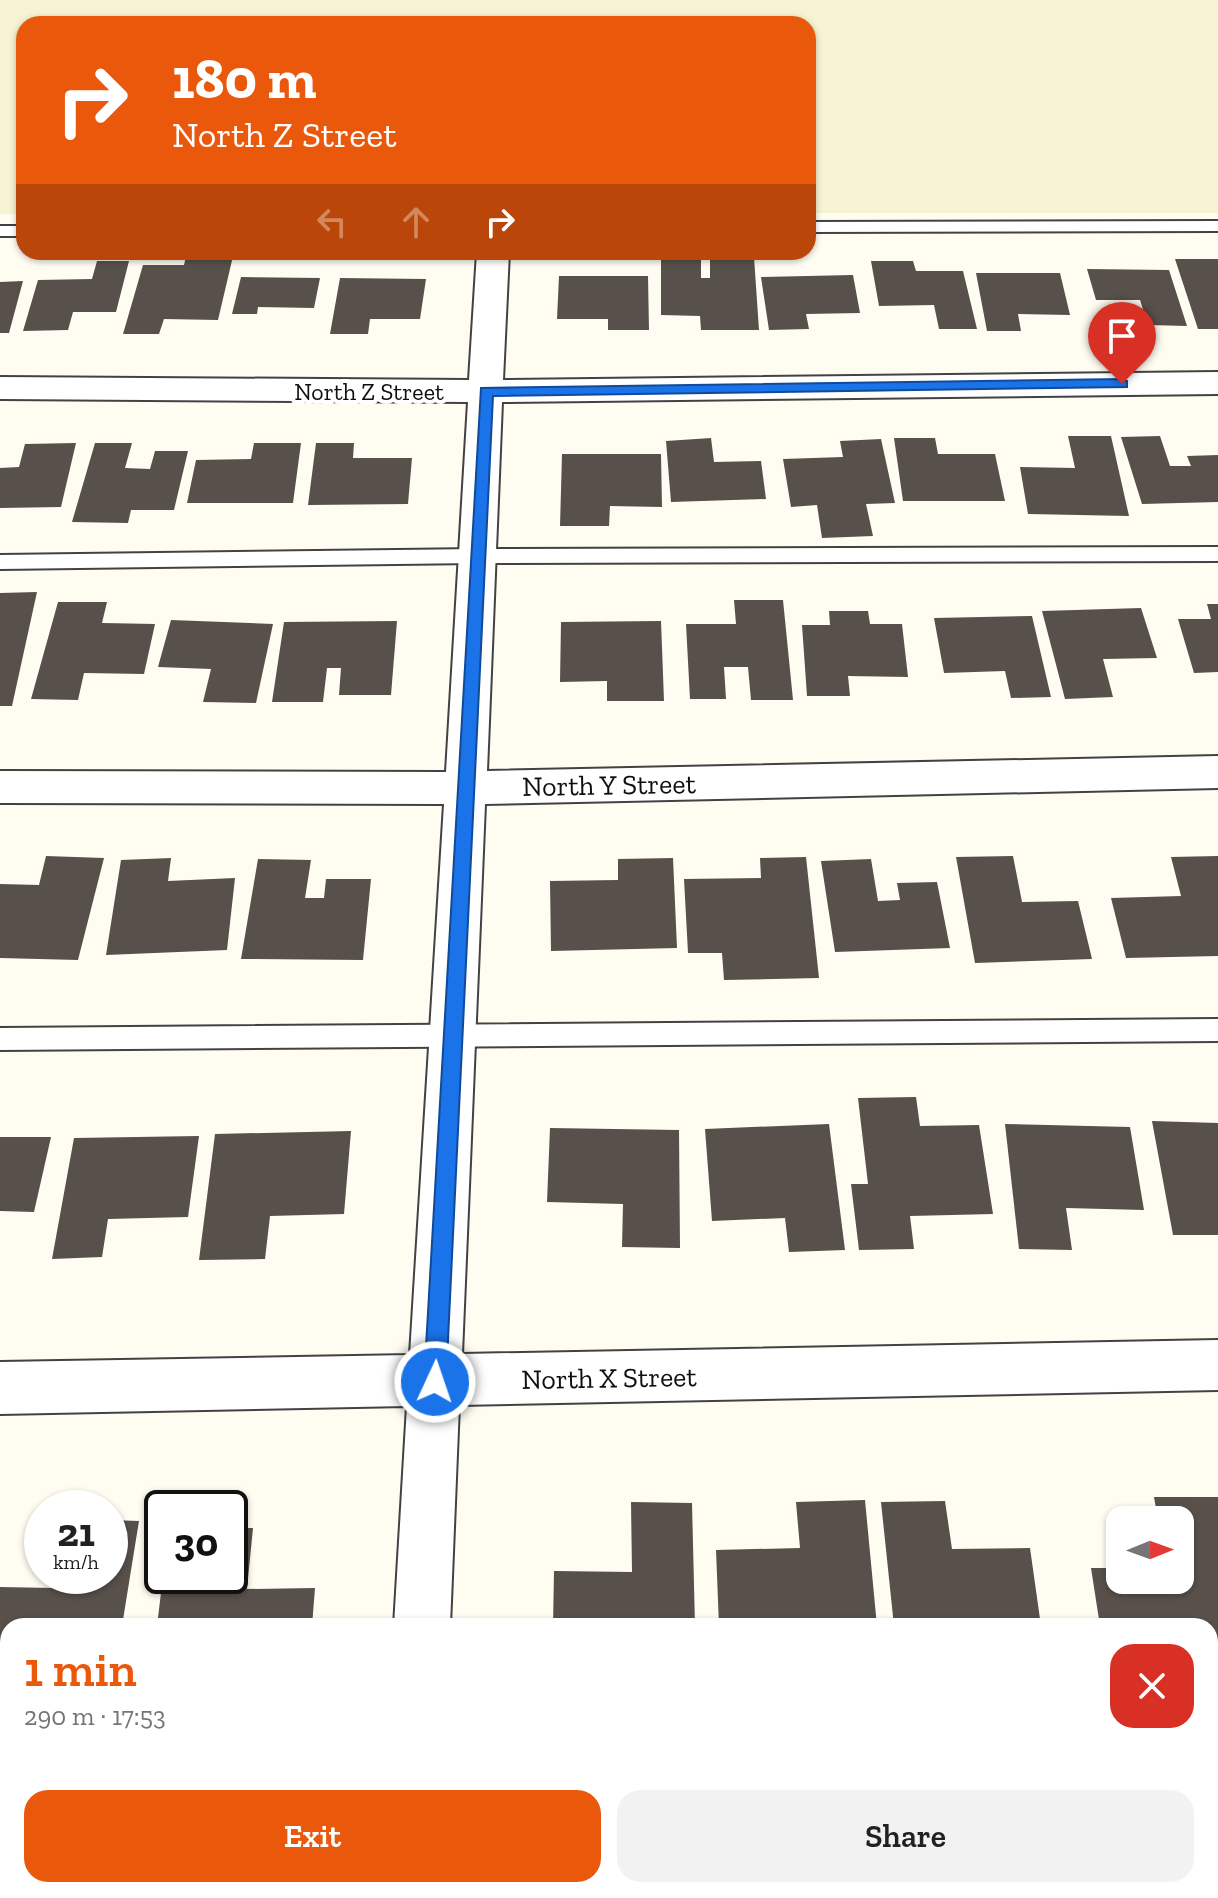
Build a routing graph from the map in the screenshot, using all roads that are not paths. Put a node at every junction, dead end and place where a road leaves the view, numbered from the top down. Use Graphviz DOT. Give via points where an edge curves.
graph roads {
  1 [pos="1218,226"];
  2 [pos="816,227"];
  3 [pos="493,260"];
  4 [pos="1218,383"];
  5 [pos="0,388"];
  6 [pos="486,391"];
  7 [pos="1218,554"];
  8 [pos="478,556"];
  9 [pos="0,562"];
  10 [pos="1218,772"];
  11 [pos="0,787"];
  12 [pos="465,788"];
  13 [pos="1218,1030"];
  14 [pos="453,1035"];
  15 [pos="0,1039"];
  16 [pos="1218,1365"];
  17 [pos="435,1382"];
  18 [pos="0,1388"];
  19 [pos="422,1618"];
  1 -- 2 [label="lane"];
  3 -- 6 [label="street"];
  4 -- 6 [label="street, North Z Street"];
  5 -- 6 [label="street, North Z Street"];
  6 -- 8 [label="street"];
  7 -- 8 [label="lane"];
  8 -- 9 [label="lane"];
  8 -- 12 [label="street"];
  10 -- 12 [label="street, North Y Street"];
  11 -- 12 [label="street, North Y Street"];
  12 -- 14 [label="street"];
  13 -- 14 [label="lane"];
  14 -- 15 [label="lane"];
  14 -- 17 [label="street"];
  16 -- 17 [label="street, North X Street"];
  17 -- 18 [label="street, North X Street"];
  17 -- 19 [label="street"];
}
